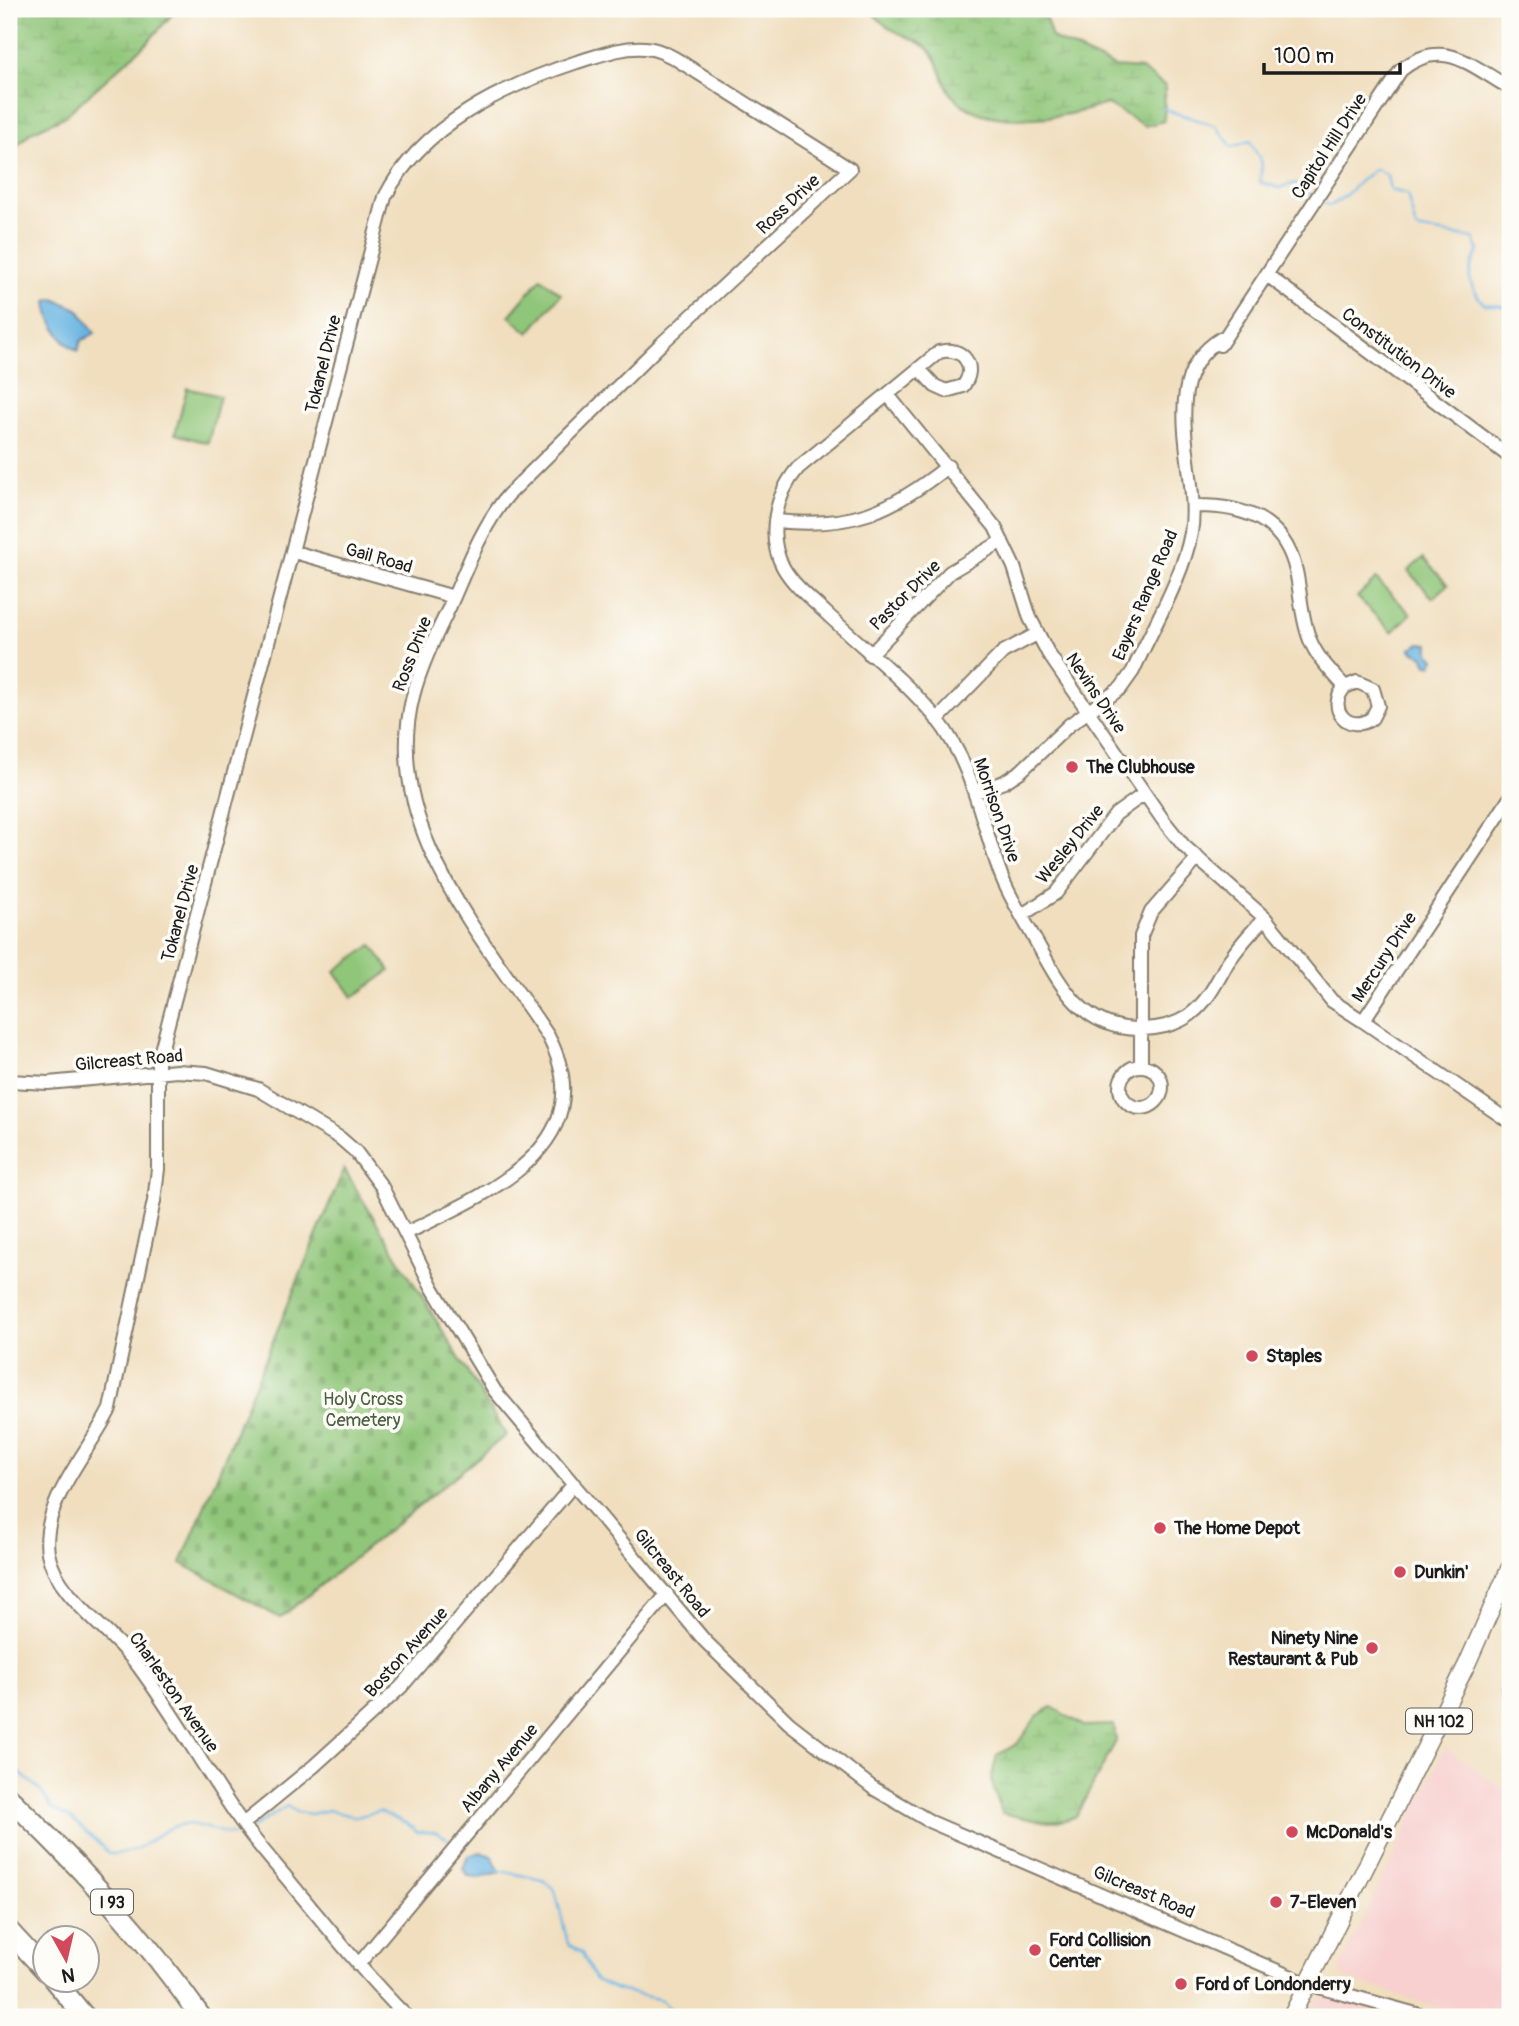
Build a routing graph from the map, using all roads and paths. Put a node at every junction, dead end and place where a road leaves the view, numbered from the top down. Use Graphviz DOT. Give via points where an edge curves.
graph roads {
  1 [pos="1510,88"];
  2 [pos="850,169"];
  3 [pos="1268,275"];
  4 [pos="919,369"];
  5 [pos="888,395"];
  6 [pos="1510,457"];
  7 [pos="948,466"];
  8 [pos="1193,506"];
  9 [pos="776,521"];
  10 [pos="1002,541"];
  11 [pos="294,552"];
  12 [pos="453,597"];
  13 [pos="1037,634"];
  14 [pos="870,655"];
  15 [pos="1345,687"];
  16 [pos="1087,712"];
  17 [pos="937,720"];
  18 [pos="975,792"];
  19 [pos="1144,794"];
  20 [pos="1510,798"];
  21 [pos="1198,858"];
  22 [pos="1022,915"];
  23 [pos="1265,918"];
  24 [pos="1363,1021"];
  25 [pos="1141,1030"];
  26 [pos="1141,1066"];
  27 [pos="157,1073"];
  28 [pos="9,1081"];
  29 [pos="1510,1122"];
  30 [pos="405,1233"];
  31 [pos="574,1484"];
  32 [pos="1510,1567"];
  33 [pos="667,1594"];
  34 [pos="1510,1684"];
  35 [pos="1510,1693"];
  36 [pos="9,1798"];
  37 [pos="243,1824"];
  38 [pos="9,1931"];
  39 [pos="153,1950"];
  40 [pos="32,1956"];
  41 [pos="358,1965"];
  42 [pos="1308,1984"];
  43 [pos="66,1994"];
  44 [pos="403,2016"];
  45 [pos="85,2017"];
  46 [pos="201,2017"];
  47 [pos="213,2017"];
  48 [pos="1291,2017"];
  49 [pos="1427,2017"];
  1 -- 3 [label="street, Capitol Hill Drive" via="1443,53 1419,57 1392,80"];
  2 -- 11 [label="street, Tokanel Drive" via="675,58 645,48 604,54 533,77 476,107 408,160 385,197"];
  2 -- 12 [label="street, Ross Drive" via="661,344 508,495"];
  3 -- 6 [label="street, Constitution Drive"];
  3 -- 8 [label="street, Eayers Range Road" via="1222,338 1212,344 1190,380 1182,421"];
  4 -- 5 [label="street, Morrison Drive"];
  5 -- 7 [label="street, Nevins Drive"];
  5 -- 9 [label="street, Morrison Drive" via="799,468 784,488"];
  7 -- 9 [label="street" via="881,511 850,520"];
  7 -- 10 [label="street, Nevins Drive"];
  8 -- 15 [label="street" via="1246,511 1282,540 1295,569 1309,637"];
  8 -- 16 [label="street, Eayers Range Road" via="1186,551 1133,670 1121,688"];
  9 -- 14 [label="street, Morrison Drive" via="778,556 791,579"];
  10 -- 13 [label="street, Nevins Drive"];
  10 -- 14 [label="street, Pastor Drive" via="944,577"];
  11 -- 12 [label="street, Gail Road"];
  11 -- 27 [label="street, Tokanel Drive"];
  12 -- 30 [label="street, Ross Drive" via="412,699 409,763 416,806 438,867 459,904 559,1056 564,1100 548,1139 519,1171 484,1195"];
  13 -- 16 [label="street, Nevins Drive"];
  13 -- 17 [label="street" via="1003,653"];
  14 -- 17 [label="street, Morrison Drive"];
  16 -- 18 [label="street, Eayers Range Road" via="1013,777"];
  16 -- 19 [label="street, Nevins Drive"];
  17 -- 18 [label="street, Morrison Drive"];
  18 -- 22 [label="street, Morrison Drive" via="1003,879"];
  19 -- 21 [label="street, Nevins Drive"];
  19 -- 22 [label="street, Wesley Drive" via="1116,814 1056,893"];
  20 -- 24 [label="street, Mercury Drive"];
  21 -- 23 [label="street, Nevins Drive"];
  21 -- 25 [label="street" via="1150,912 1141,936"];
  22 -- 25 [label="street, Morrison Drive" via="1076,1006 1112,1027"];
  23 -- 24 [label="street, Nevins Drive" via="1332,1001"];
  23 -- 25 [label="street, Morrison Drive" via="1242,941 1191,1014 1170,1025"];
  24 -- 29 [label="street, Mercury Drive"];
  25 -- 26 [label="street"];
  27 -- 28 [label="street, Gilcreast Road" via="79,1082"];
  27 -- 30 [label="street, Gilcreast Road" via="186,1071 227,1077 322,1125 370,1169"];
  27 -- 37 [label="street, Charleston Avenue" via="154,1201 120,1370 105,1419 51,1511 48,1553 66,1591 140,1668"];
  30 -- 31 [label="street, Gilcreast Road" via="483,1374"];
  31 -- 33 [label="street, Gilcreast Road"];
  31 -- 37 [label="street, Boston Avenue" via="401,1687"];
  32 -- 42 [label="main road, NH 102" via="1467,1664"];
  33 -- 41 [label="street, Albany Avenue"];
  33 -- 42 [label="street, Gilcreast Road" via="764,1702 891,1800 931,1822"];
  34 -- 35 [label="street"];
  36 -- 39 [label="highway, I 93"];
  37 -- 41 [label="street, Charleston Avenue"];
  38 -- 40 [label="highway"];
  39 -- 46 [label="highway, I 93"];
  39 -- 47 [label="highway"];
  41 -- 44 [label="street, Charleston Avenue"];
  42 -- 48 [label="main road, NH 102"];
  42 -- 49 [label="street, Gilcreast Road"];
  43 -- 45 [label="highway"];
}
